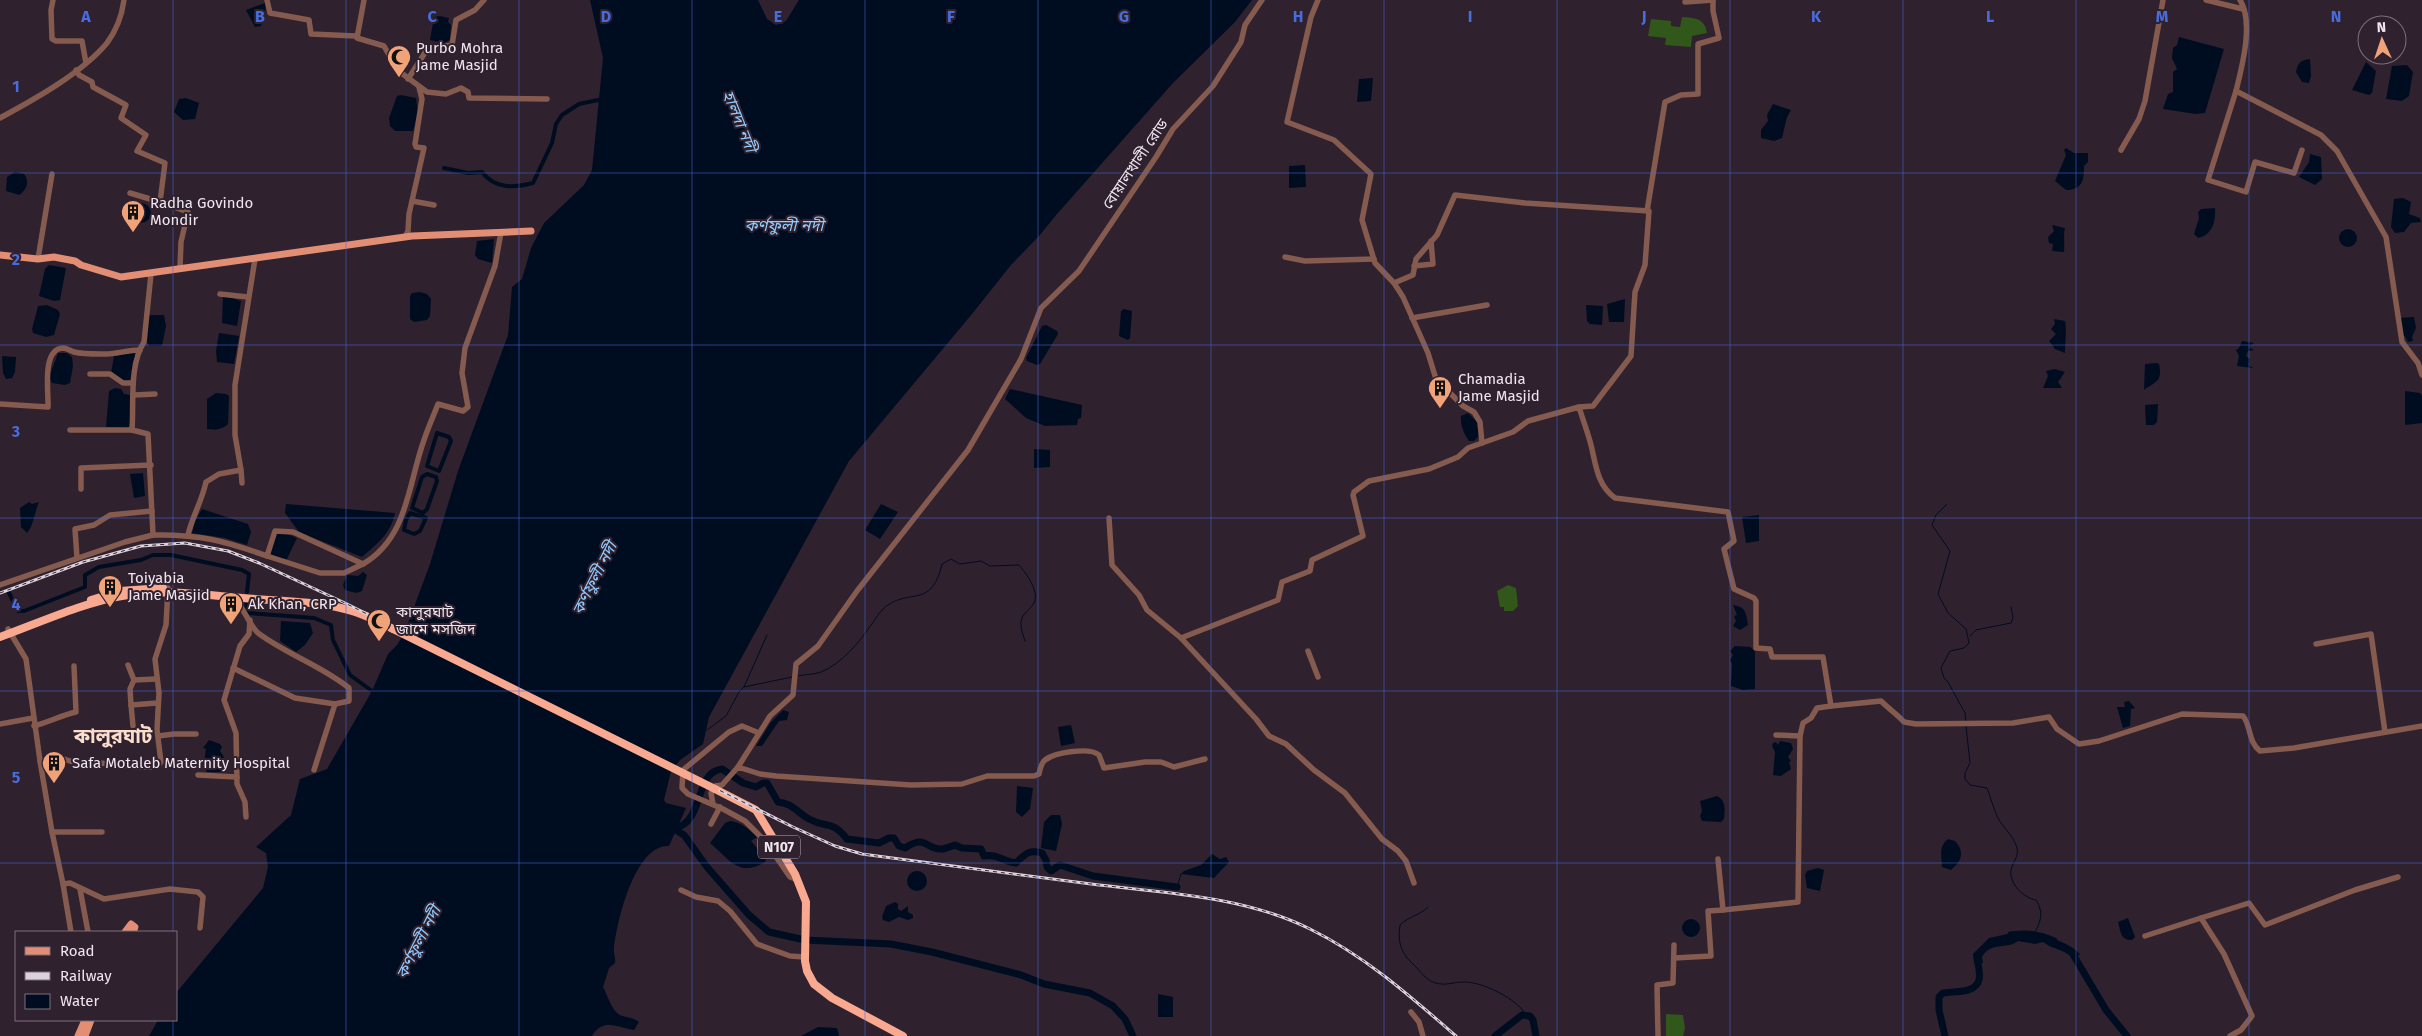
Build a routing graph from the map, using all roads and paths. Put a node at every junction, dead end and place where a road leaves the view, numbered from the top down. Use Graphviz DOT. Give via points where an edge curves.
graph roads {
  1 [pos="52,0"];
  2 [pos="124,0"];
  3 [pos="267,0"];
  4 [pos="364,0"];
  5 [pos="484,0"];
  6 [pos="1262,0"];
  7 [pos="1318,0"];
  8 [pos="1713,0"];
  9 [pos="2163,0"];
  10 [pos="2206,0"];
  11 [pos="2240,0"];
  12 [pos="1685,2"];
  13 [pos="2244,10"];
  14 [pos="356,36"];
  15 [pos="86,63"];
  16 [pos="76,70"];
  17 [pos="408,79"];
  18 [pos="419,86"];
  19 [pos="2236,91"];
  20 [pos="547,99"];
  21 [pos="0,118"];
  22 [pos="2121,150"];
  23 [pos="2302,150"];
  24 [pos="52,174"];
  25 [pos="130,193"];
  26 [pos="412,201"];
  27 [pos="160,202"];
  28 [pos="434,205"];
  29 [pos="1647,211"];
  30 [pos="531,231"];
  31 [pos="501,232"];
  32 [pos="405,237"];
  33 [pos="1431,241"];
  34 [pos="0,255"];
  35 [pos="1285,257"];
  36 [pos="38,259"];
  37 [pos="256,259"];
  38 [pos="1374,259"];
  39 [pos="1414,266"];
  40 [pos="180,268"];
  41 [pos="151,274"];
  42 [pos="1394,283"];
  43 [pos="220,294"];
  44 [pos="248,297"];
  45 [pos="1487,305"];
  46 [pos="1412,318"];
  47 [pos="140,350"];
  48 [pos="90,374"];
  49 [pos="2422,375"];
  50 [pos="133,382"];
  51 [pos="134,394"];
  52 [pos="155,394"];
  53 [pos="0,404"];
  54 [pos="1579,407"];
  55 [pos="70,430"];
  56 [pos="132,430"];
  57 [pos="1482,443"];
  58 [pos="151,465"];
  59 [pos="242,470"];
  60 [pos="242,483"];
  61 [pos="81,489"];
  62 [pos="152,511"];
  63 [pos="1109,518"];
  64 [pos="153,535"];
  65 [pos="188,535"];
  66 [pos="267,556"];
  67 [pos="77,558"];
  68 [pos="363,564"];
  69 [pos="0,585"];
  70 [pos="168,591"];
  71 [pos="237,596"];
  72 [pos="250,620"];
  73 [pos="6,632"];
  74 [pos="0,637"];
  75 [pos="1181,638"];
  76 [pos="2316,644"];
  77 [pos="1308,651"];
  78 [pos="128,665"];
  79 [pos="74,666"];
  80 [pos="233,668"];
  81 [pos="1318,677"];
  82 [pos="156,679"];
  83 [pos="134,680"];
  84 [pos="157,702"];
  85 [pos="131,704"];
  86 [pos="335,704"];
  87 [pos="1831,706"];
  88 [pos="33,718"];
  89 [pos="0,724"];
  90 [pos="34,726"];
  91 [pos="133,726"];
  92 [pos="2422,726"];
  93 [pos="2385,732"];
  94 [pos="760,733"];
  95 [pos="196,734"];
  96 [pos="1776,735"];
  97 [pos="158,736"];
  98 [pos="1800,736"];
  99 [pos="1205,759"];
  100 [pos="40,761"];
  101 [pos="736,769"];
  102 [pos="314,770"];
  103 [pos="198,776"];
  104 [pos="237,777"];
  105 [pos="713,804"];
  106 [pos="720,807"];
  107 [pos="246,816"];
  108 [pos="711,824"];
  109 [pos="52,832"];
  110 [pos="102,832"];
  111 [pos="1718,859"];
  112 [pos="2398,877"];
  113 [pos="798,880"];
  114 [pos="1414,883"];
  115 [pos="63,884"];
  116 [pos="80,889"];
  117 [pos="681,890"];
  118 [pos="1723,910"];
  119 [pos="2201,918"];
  120 [pos="200,928"];
  121 [pos="70,931"];
  122 [pos="88,931"];
  123 [pos="126,931"];
  124 [pos="133,931"];
  125 [pos="2145,936"];
  126 [pos="1674,945"];
  127 [pos="804,954"];
  128 [pos="1674,958"];
  129 [pos="1411,1012"];
  130 [pos="85,1021"];
  131 [pos="91,1021"];
  132 [pos="78,1036"];
  133 [pos="85,1036"];
  134 [pos="903,1036"];
  135 [pos="1423,1036"];
  136 [pos="1656,1036"];
  137 [pos="2230,1036"];
  1 -- 15 [label="street" via="52,40 82,41"];
  2 -- 15 [label="street" via="117,26 108,42"];
  3 -- 14 [label="street" via="270,13 309,20 310,34"];
  4 -- 14 [label="street"];
  5 -- 17 [label="street" via="475,10 456,20 452,45 428,48"];
  6 -- 94 [label="street, বোয়ালখালী রোড" via="1245,25 1241,42 1214,86 1173,129 1079,271 1041,308 1021,359 968,450 822,640 799,660 793,671 793,695 773,712"];
  7 -- 38 [label="street" via="1311,17 1288,122 1334,140 1371,174 1362,220"];
  8 -- 12 [label="street"];
  8 -- 29 [label="street" via="1719,38 1698,44 1698,94 1681,95 1666,102"];
  9 -- 22 [label="street" via="2145,101 2139,119"];
  10 -- 13 [label="street"];
  11 -- 13 [label="street"];
  13 -- 19 [label="street" via="2247,27 2244,60"];
  14 -- 17 [label="street" via="384,46 389,55 399,61 400,72"];
  15 -- 16 [label="street"];
  16 -- 21 [label="street"];
  16 -- 27 [label="street" via="92,82 93,87 126,105 121,118 146,135 137,151 165,163"];
  17 -- 18 [label="street"];
  18 -- 20 [label="street" via="439,95 461,88 468,92 469,98 475,99"];
  18 -- 26 [label="street" via="422,99 415,144 424,148"];
  19 -- 23 [label="street" via="2208,180 2246,192 2255,162 2294,172"];
  19 -- 49 [label="street" via="2321,134 2337,152 2386,237 2402,342 2418,363"];
  24 -- 36 [label="street"];
  25 -- 27 [label="street"];
  26 -- 28 [label="street"];
  26 -- 32 [label="street"];
  27 -- 40 [label="street" via="188,212 181,242"];
  29 -- 33 [label="street" via="1455,195 1437,235"];
  29 -- 54 [label="street" via="1645,265 1635,292 1631,356 1593,406"];
  30 -- 31 [label="main road"];
  31 -- 32 [label="main road"];
  31 -- 68 [label="street" via="495,266 465,348 462,373 468,407 463,411 438,404 397,530 384,547"];
  32 -- 37 [label="main road"];
  33 -- 39 [label="street"];
  33 -- 39 [label="street" via="1433,264"];
  34 -- 36 [label="main road"];
  35 -- 38 [label="street" via="1305,261"];
  36 -- 41 [label="main road" via="50,256 75,261 121,277"];
  37 -- 40 [label="main road"];
  37 -- 44 [label="street"];
  38 -- 42 [label="street"];
  39 -- 42 [label="street" via="1414,276"];
  40 -- 41 [label="main road"];
  41 -- 47 [label="street" via="144,342"];
  42 -- 46 [label="street"];
  43 -- 44 [label="street"];
  44 -- 59 [label="street" via="235,385 235,435"];
  45 -- 46 [label="street"];
  46 -- 57 [label="street" via="1436,379 1463,406 1474,412 1480,422"];
  47 -- 50 [label="street"];
  47 -- 53 [label="street" via="122,350 111,355 73,352 64,348 57,350 46,371 48,407"];
  48 -- 50 [label="street" via="110,374 123,383"];
  50 -- 51 [label="street"];
  51 -- 52 [label="street"];
  51 -- 56 [label="street"];
  54 -- 57 [label="street" via="1528,421 1513,432"];
  54 -- 87 [label="street" via="1598,478 1614,498 1728,512 1734,541 1724,552 1734,589 1756,601 1756,648 1770,648 1772,657 1823,657"];
  55 -- 56 [label="street"];
  56 -- 58 [label="street" via="148,434"];
  57 -- 75 [label="street" via="1468,448 1458,458 1429,469 1369,481 1361,486 1353,495 1364,533 1362,537 1312,560 1310,571 1282,582 1278,600"];
  58 -- 61 [label="street" via="81,468"];
  58 -- 62 [label="street"];
  59 -- 60 [label="street"];
  59 -- 65 [label="street" via="219,474 206,482"];
  62 -- 64 [label="street"];
  62 -- 67 [label="street" via="110,515 75,529"];
  63 -- 75 [label="street" via="1112,565 1139,595 1147,610"];
  64 -- 65 [label="street"];
  64 -- 67 [label="street"];
  65 -- 66 [label="street" via="229,542"];
  66 -- 68 [label="street" via="320,573 344,573"];
  66 -- 68 [label="street" via="275,531 292,532"];
  67 -- 69 [label="street"];
  70 -- 71 [label="highway"];
  70 -- 73 [label="highway" via="121,596"];
  70 -- 82 [label="street" via="164,631 156,649"];
  71 -- 72 [label="street"];
  71 -- 113 [label="highway, N107, bridge" via="344,608 362,614 715,789 756,810"];
  72 -- 80 [label="street" via="249,634 240,646"];
  72 -- 86 [label="street" via="256,631 336,676 349,688 349,701"];
  73 -- 74 [label="highway"];
  73 -- 88 [label="street" via="26,659"];
  75 -- 114 [label="street" via="1269,736 1286,744 1345,793 1382,839 1406,861"];
  76 -- 93 [label="street" via="2371,634"];
  77 -- 81 [label="street"];
  78 -- 83 [label="street"];
  79 -- 90 [label="street" via="76,712"];
  80 -- 86 [label="street" via="294,698"];
  80 -- 104 [label="street" via="224,700 236,733"];
  82 -- 83 [label="street"];
  82 -- 84 [label="street"];
  83 -- 85 [label="street" via="130,689"];
  84 -- 85 [label="street"];
  84 -- 97 [label="street"];
  85 -- 91 [label="street"];
  86 -- 102 [label="street"];
  87 -- 93 [label="street" via="1881,701 1904,722 1916,724 2013,723 2049,717 2057,729 2080,744 2182,714 2245,717 2249,734 2260,751"];
  87 -- 98 [label="street" via="1817,708 1803,723"];
  88 -- 89 [label="street"];
  88 -- 90 [label="street"];
  90 -- 100 [label="street"];
  92 -- 93 [label="street"];
  94 -- 101 [label="street"];
  94 -- 105 [label="street" via="739,726 682,770 685,793"];
  95 -- 97 [label="street"];
  96 -- 98 [label="street"];
  97 -- 100 [label="street" via="161,762 157,766 82,765 61,758"];
  98 -- 118 [label="street" via="1798,902"];
  99 -- 101 [label="street" via="1174,767 1161,762 1104,768 1099,755 1088,750 1051,756 1044,761 1039,774 1034,776 981,776 962,784 911,785 776,776"];
  100 -- 109 [label="street"];
  101 -- 105 [label="street" via="722,785 712,789"];
  103 -- 104 [label="street"];
  104 -- 107 [label="street"];
  105 -- 106 [label="street"];
  106 -- 108 [label="street"];
  106 -- 113 [label="street" via="754,828 790,877"];
  109 -- 110 [label="street"];
  109 -- 115 [label="street"];
  111 -- 118 [label="street"];
  112 -- 119 [label="street" via="2265,925 2249,903"];
  113 -- 127 [label="highway, N107" via="806,902"];
  115 -- 116 [label="street" via="70,883"];
  115 -- 121 [label="street"];
  116 -- 120 [label="street" via="104,899 170,889 198,892 203,897"];
  116 -- 122 [label="street"];
  117 -- 127 [label="street" via="718,901 757,944 790,956"];
  118 -- 128 [label="street" via="1708,911 1710,956"];
  119 -- 125 [label="street"];
  119 -- 137 [label="street" via="2224,954 2252,1016 2241,1030"];
  123 -- 124 [label="main road" via="132,924"];
  126 -- 128 [label="street"];
  127 -- 134 [label="highway, N107" via="811,979 825,993"];
  128 -- 136 [label="street" via="1673,983 1657,985"];
  129 -- 135 [label="street" via="1419,1022"];
  130 -- 132 [label="main road"];
  131 -- 133 [label="main road"];
}
